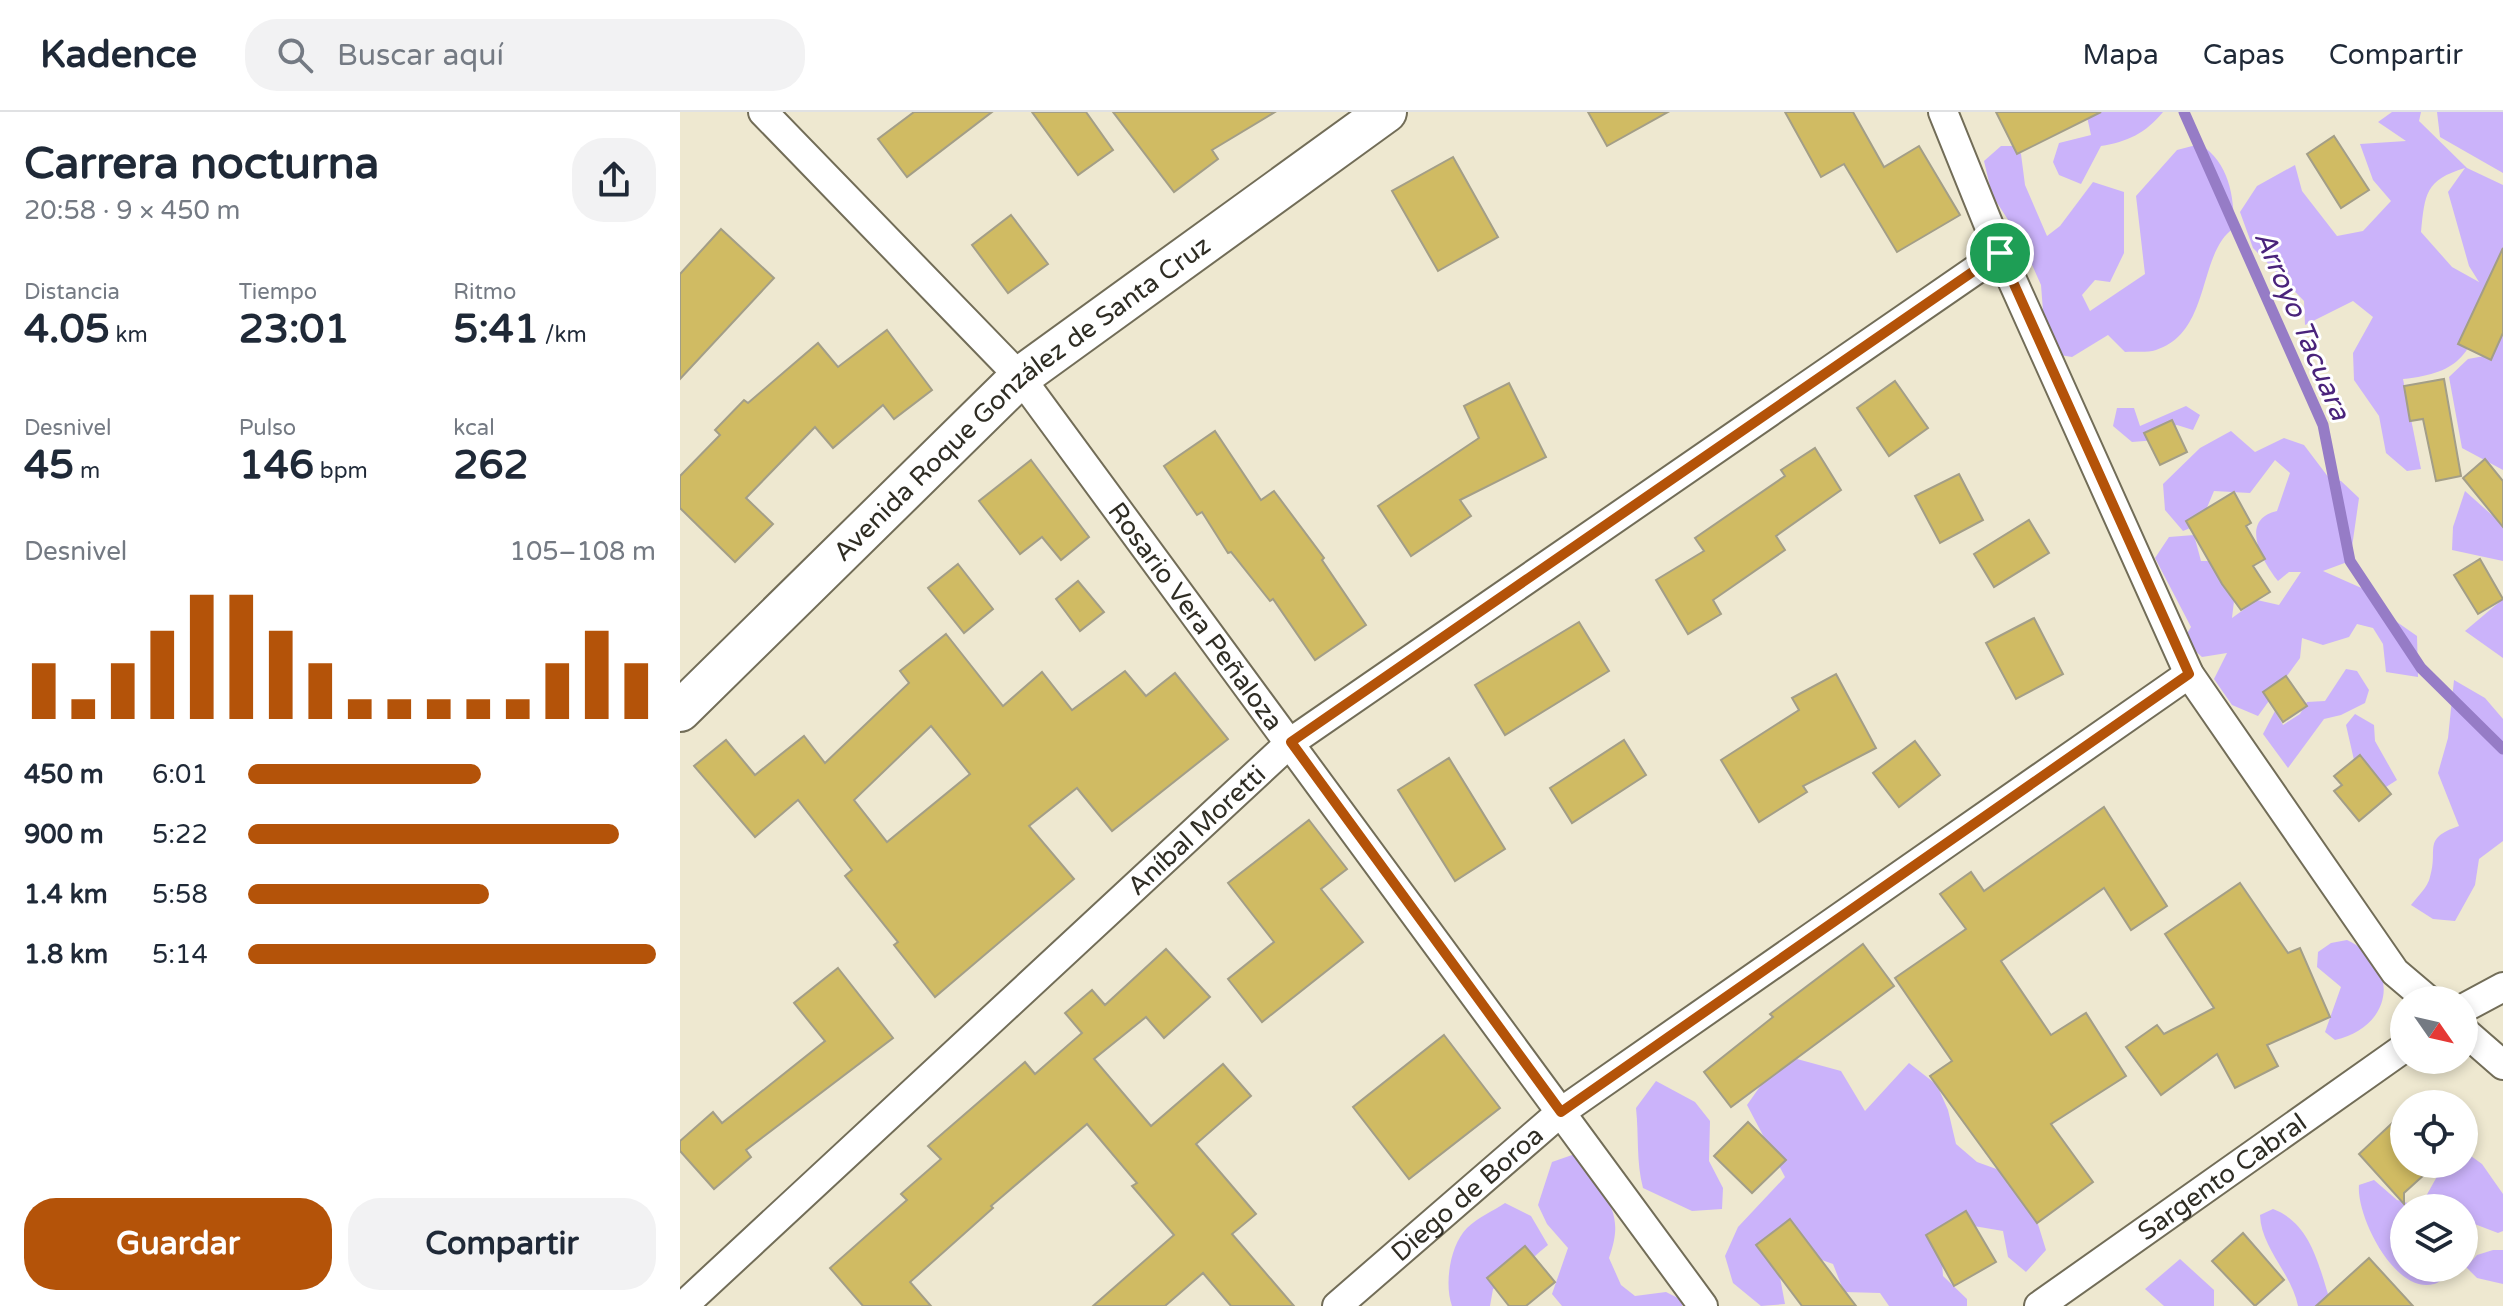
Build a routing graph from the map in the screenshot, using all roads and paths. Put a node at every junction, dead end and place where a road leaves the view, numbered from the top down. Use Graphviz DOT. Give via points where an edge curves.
graph roads {
  1 [pos="763,112"];
  2 [pos="1386,112"];
  3 [pos="1943,112"];
  4 [pos="2000,253"];
  5 [pos="1020,377"];
  6 [pos="2189,674"];
  7 [pos="680,711"];
  8 [pos="1291,742"];
  9 [pos="2412,986"];
  10 [pos="2503,987"];
  11 [pos="2478,1000"];
  12 [pos="2478,1043"];
  13 [pos="2390,1058"];
  14 [pos="2503,1065"];
  15 [pos="1561,1112"];
  16 [pos="683,1306"];
  17 [pos="1337,1306"];
  18 [pos="1703,1306"];
  19 [pos="2039,1306"];
  1 -- 5 [label="street, Rosario Vera Peñaloza"];
  2 -- 5 [label="main road, Avenida Roque González de Santa Cruz"];
  3 -- 4 [label="street"];
  4 -- 6 [label="street"];
  4 -- 8 [label="street, Aníbal Moretti"];
  5 -- 7 [label="main road, Avenida Roque González de Santa Cruz"];
  5 -- 8 [label="street, Rosario Vera Peñaloza"];
  6 -- 9 [label="street" via="2395,972"];
  6 -- 15 [label="street, Diego de Boroa"];
  8 -- 15 [label="street, Rosario Vera Peñaloza"];
  8 -- 16 [label="street, Aníbal Moretti"];
  10 -- 11 [label="street"];
  12 -- 14 [label="street"];
  13 -- 19 [label="street, Sargento Cabral"];
  15 -- 17 [label="street, Diego de Boroa"];
  15 -- 18 [label="street, Rosario Vera Peñaloza"];
}
